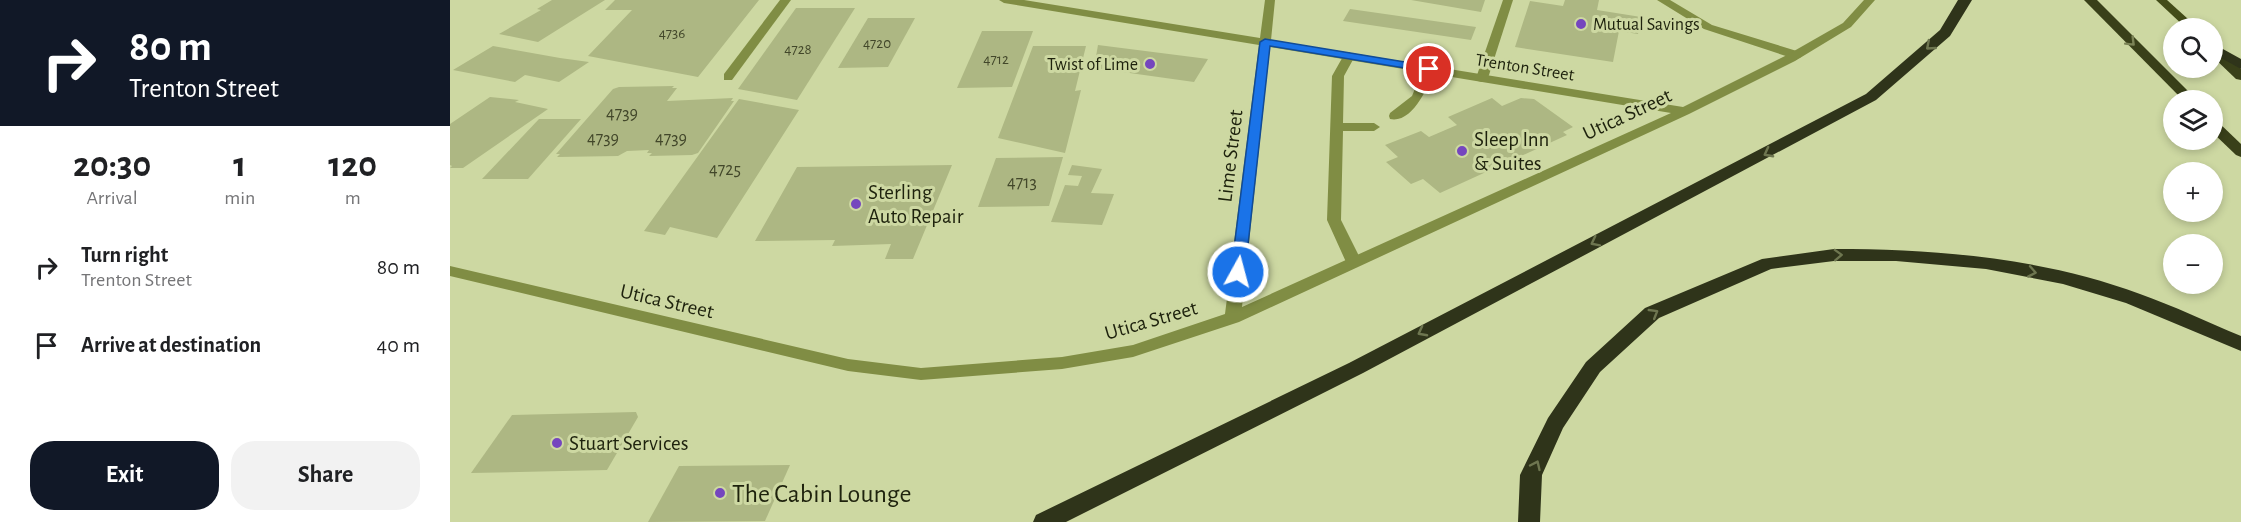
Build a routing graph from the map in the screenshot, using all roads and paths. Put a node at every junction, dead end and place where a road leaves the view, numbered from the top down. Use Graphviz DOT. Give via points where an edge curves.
graph roads {
  1 [pos="786,0"];
  2 [pos="1004,0"];
  3 [pos="1270,0"];
  4 [pos="1508,0"];
  5 [pos="1662,0"];
  6 [pos="1870,0"];
  7 [pos="1965,0"];
  8 [pos="2090,0"];
  9 [pos="2161,0"];
  10 [pos="2181,18"];
  11 [pos="1265,42"];
  12 [pos="1796,55"];
  13 [pos="2223,55"];
  14 [pos="1349,56"];
  15 [pos="2223,59"];
  16 [pos="2241,66"];
  17 [pos="1429,69"];
  18 [pos="2241,76"];
  19 [pos="728,77"];
  20 [pos="1482,78"];
  21 [pos="2180,90"];
  22 [pos="1685,111"];
  23 [pos="1395,116"];
  24 [pos="1336,127"];
  25 [pos="1374,127"];
  26 [pos="2223,135"];
  27 [pos="2241,152"];
  28 [pos="1354,262"];
  29 [pos="450,271"];
  30 [pos="1233,318"];
  31 [pos="2241,344"];
  32 [pos="1044,522"];
  33 [pos="1529,522"];
  1 -- 19 [label="street"];
  2 -- 11 [label="street, Trenton Street"];
  3 -- 11 [label="street, Lime Street"];
  4 -- 20 [label="street"];
  5 -- 12 [label="street" via="1708,27"];
  6 -- 12 [label="street, Utica Street" via="1847,25"];
  7 -- 32 [label="highway, one-way" via="1945,33 1871,97 1356,368"];
  8 -- 21 [label="highway, one-way"];
  9 -- 10 [label="main road"];
  11 -- 14 [label="street, Trenton Street"];
  11 -- 30 [label="street, Lime Street"];
  12 -- 22 [label="street, Utica Street"];
  13 -- 16 [label="highway"];
  14 -- 17 [label="street, Trenton Street"];
  14 -- 24 [label="street" via="1338,76"];
  15 -- 18 [label="highway"];
  17 -- 20 [label="street, Trenton Street"];
  17 -- 23 [label="street" via="1417,98"];
  20 -- 22 [label="street, Trenton Street"];
  22 -- 28 [label="street, Utica Street"];
  24 -- 25 [label="street"];
  24 -- 28 [label="street" via="1334,220"];
  26 -- 27 [label="highway"];
  28 -- 30 [label="street, Utica Street"];
  29 -- 30 [label="street, Utica Street" via="848,365 921,374 1062,363 1133,351"];
  33 -- 31 [label="highway, one-way" via="1532,475 1555,424 1593,367 1652,313 1768,263 1834,255 1896,255 1986,263 2063,278 2132,298"];
}
